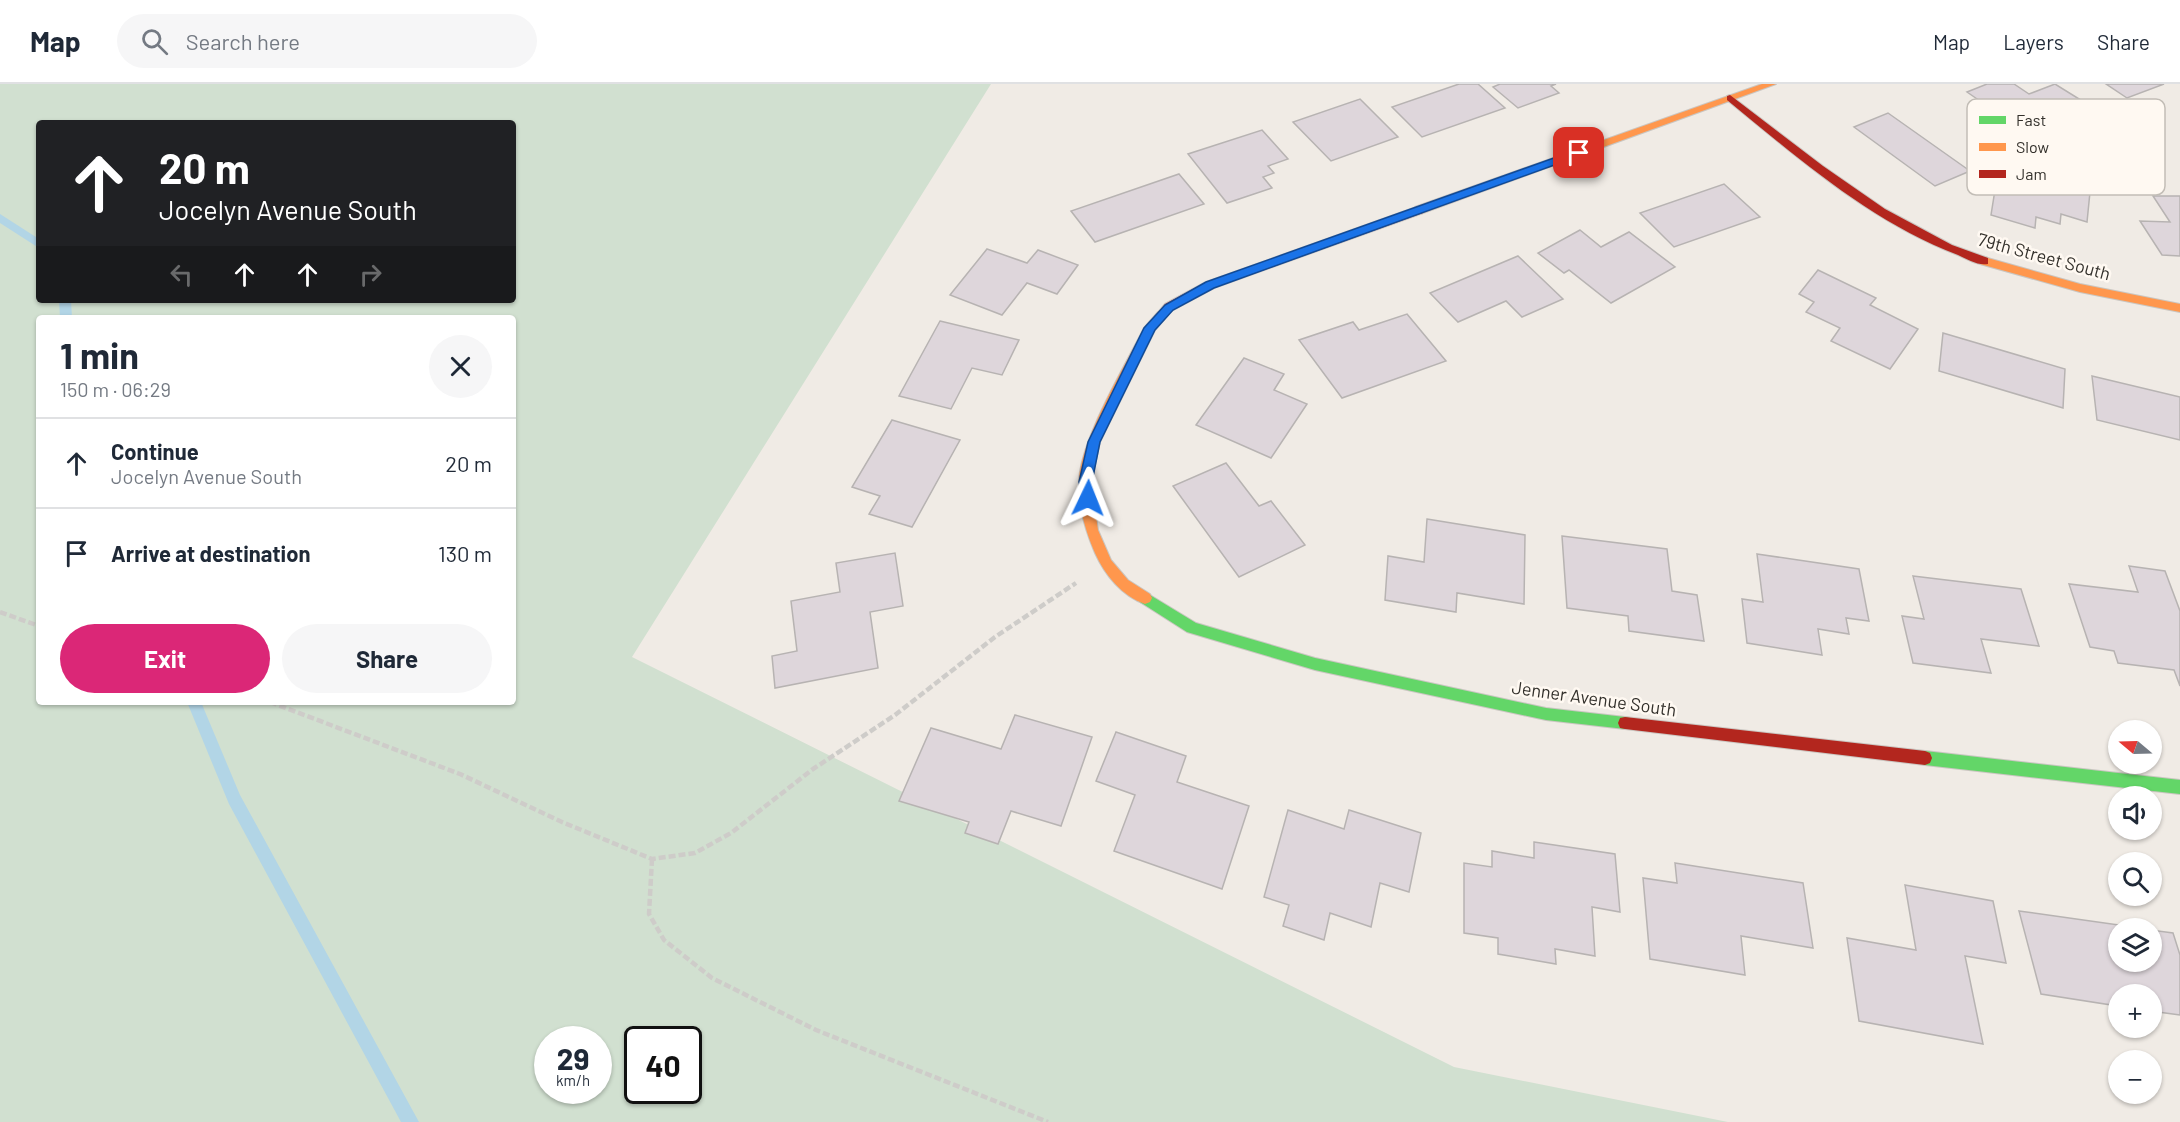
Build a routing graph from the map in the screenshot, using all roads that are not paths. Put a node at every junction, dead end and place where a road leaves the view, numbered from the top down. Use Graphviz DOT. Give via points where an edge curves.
graph roads {
  1 [pos="1771,84"];
  2 [pos="1730,98"];
  3 [pos="2180,308"];
  4 [pos="2180,788"];
  1 -- 2 [label="street, Jenner Avenue South"];
  2 -- 3 [label="street, 79th Street South" via="1869,206 1917,234 2016,271"];
  2 -- 4 [label="street, Jenner Avenue South" via="1210,285 1169,308 1150,328 1094,442 1086,482 1092,530 1106,563 1123,584 1192,628 1316,664 1546,714"];
}
